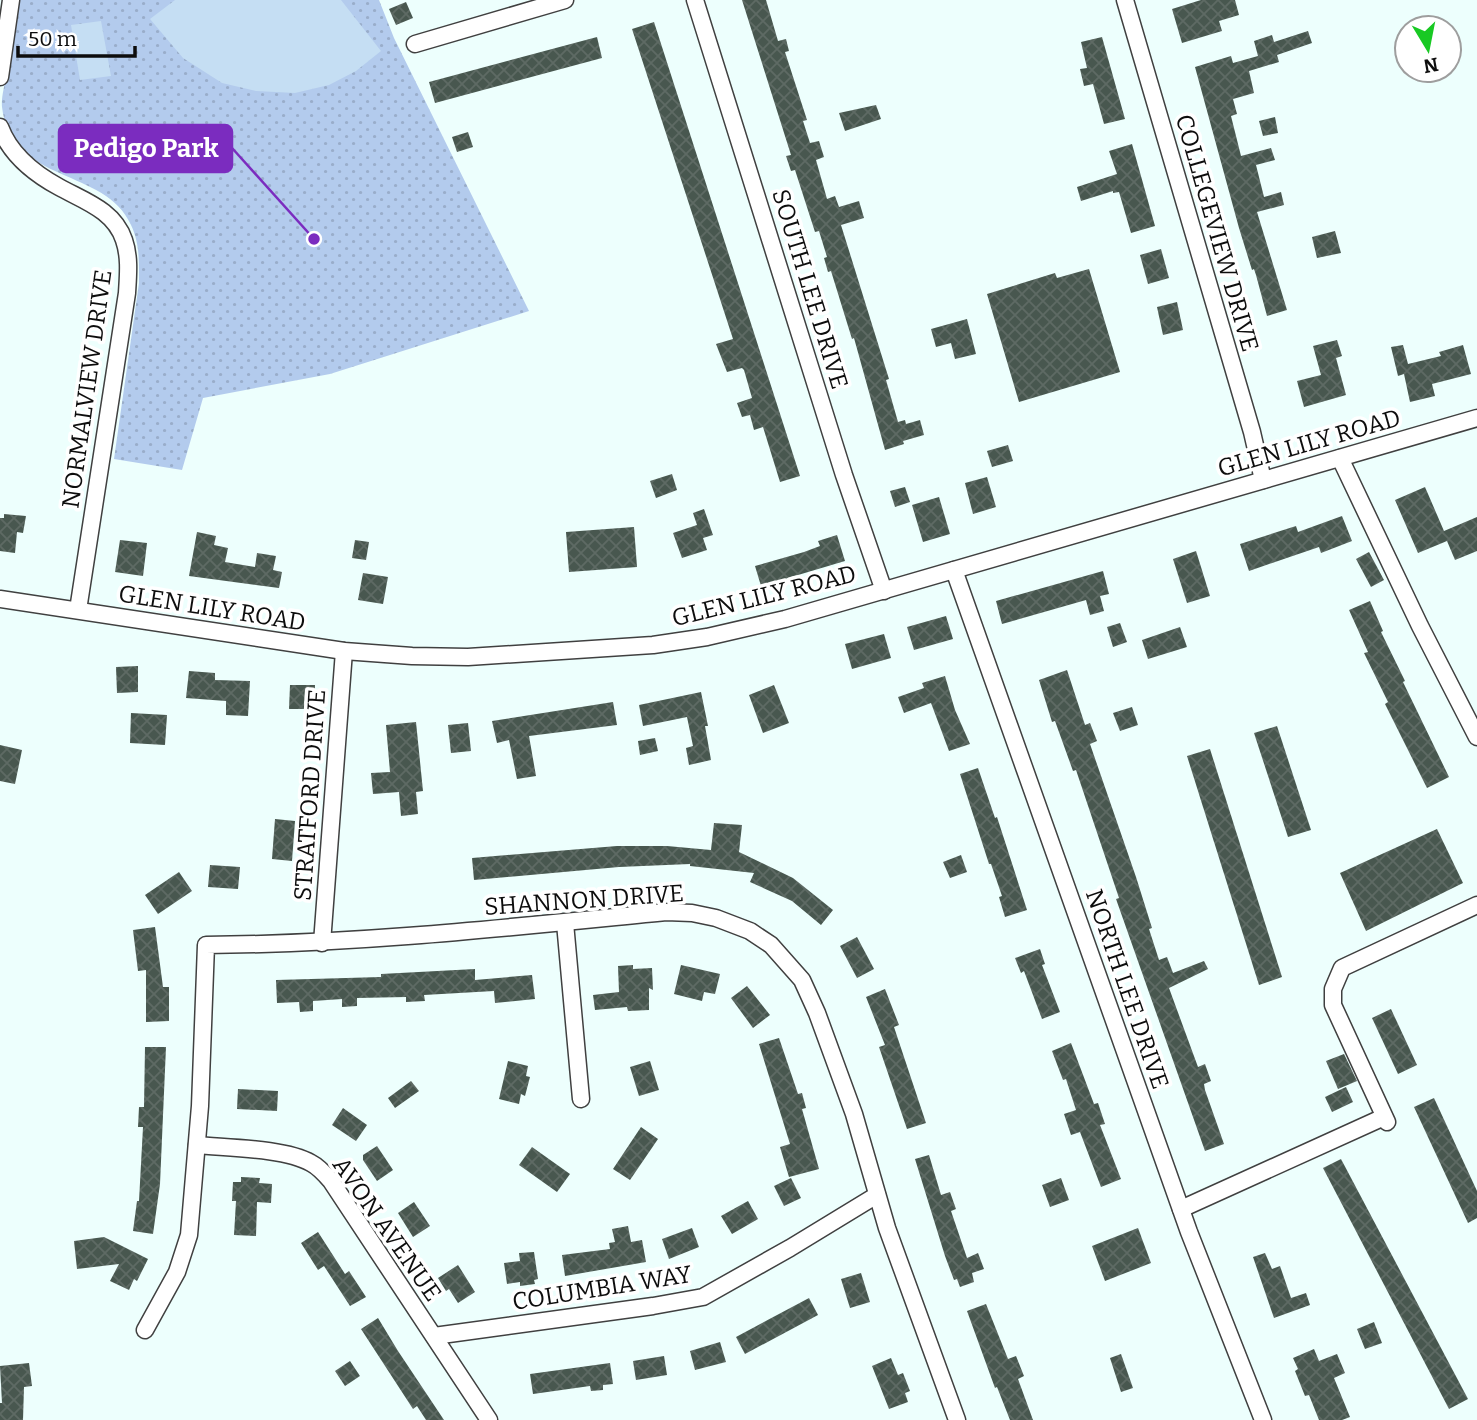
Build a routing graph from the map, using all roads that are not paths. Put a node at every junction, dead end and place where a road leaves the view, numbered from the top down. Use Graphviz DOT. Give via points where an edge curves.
graph roads {
  1 [pos="11,0"];
  2 [pos="505,0"];
  3 [pos="565,0"];
  4 [pos="695,0"];
  5 [pos="1125,0"];
  6 [pos="511,16"];
  7 [pos="415,44"];
  8 [pos="0,77"];
  9 [pos="0,127"];
  10 [pos="5,151"];
  11 [pos="1477,418"];
  12 [pos="1340,458"];
  13 [pos="1263,480"];
  14 [pos="954,570"];
  15 [pos="884,591"];
  16 [pos="0,599"];
  17 [pos="78,610"];
  18 [pos="344,651"];
  19 [pos="1477,737"];
  20 [pos="1477,905"];
  21 [pos="565,923"];
  22 [pos="322,943"];
  23 [pos="581,1099"];
  24 [pos="197,1144"];
  25 [pos="877,1195"];
  26 [pos="1181,1209"];
  27 [pos="145,1331"];
  28 [pos="434,1336"];
  29 [pos="489,1420"];
  30 [pos="957,1420"];
  31 [pos="1263,1420"];
  1 -- 8 [label="street"];
  2 -- 6 [label="street"];
  3 -- 6 [label="street"];
  4 -- 15 [label="street, SOUTH LEE DRIVE"];
  5 -- 13 [label="street, COLLEGEVIEW DRIVE"];
  6 -- 7 [label="street"];
  9 -- 10 [label="street, NORMALVIEW DRIVE"];
  10 -- 17 [label="street, NORMALVIEW DRIVE" via="105,212 121,232 128,256 122,325"];
  11 -- 12 [label="street, GLEN LILY ROAD"];
  12 -- 13 [label="street, GLEN LILY ROAD"];
  12 -- 19 [label="street"];
  13 -- 14 [label="street, GLEN LILY ROAD"];
  14 -- 15 [label="street, GLEN LILY ROAD"];
  14 -- 26 [label="street, NORTH LEE DRIVE"];
  15 -- 18 [label="street, GLEN LILY ROAD" via="748,628 653,645 468,657"];
  16 -- 17 [label="street, GLEN LILY ROAD"];
  17 -- 18 [label="street, GLEN LILY ROAD"];
  18 -- 22 [label="street, STRATFORD DRIVE"];
  20 -- 26 [label="street" via="1342,968 1332,989 1333,1005 1385,1119"];
  21 -- 22 [label="street, SHANNON DRIVE"];
  21 -- 23 [label="street"];
  21 -- 25 [label="street, SHANNON DRIVE" via="692,913 728,921 771,945 796,971 812,1002 854,1114"];
  22 -- 24 [label="street, SHANNON DRIVE" via="206,945"];
  24 -- 27 [label="street" via="184,1254"];
  24 -- 28 [label="street, AVON AVENUE" via="281,1154 317,1167 331,1181"];
  25 -- 28 [label="street, COLUMBIA WAY" via="703,1297"];
  25 -- 30 [label="street, SHANNON DRIVE"];
  26 -- 31 [label="street, NORTH LEE DRIVE"];
  28 -- 29 [label="street, AVON AVENUE"];
}
